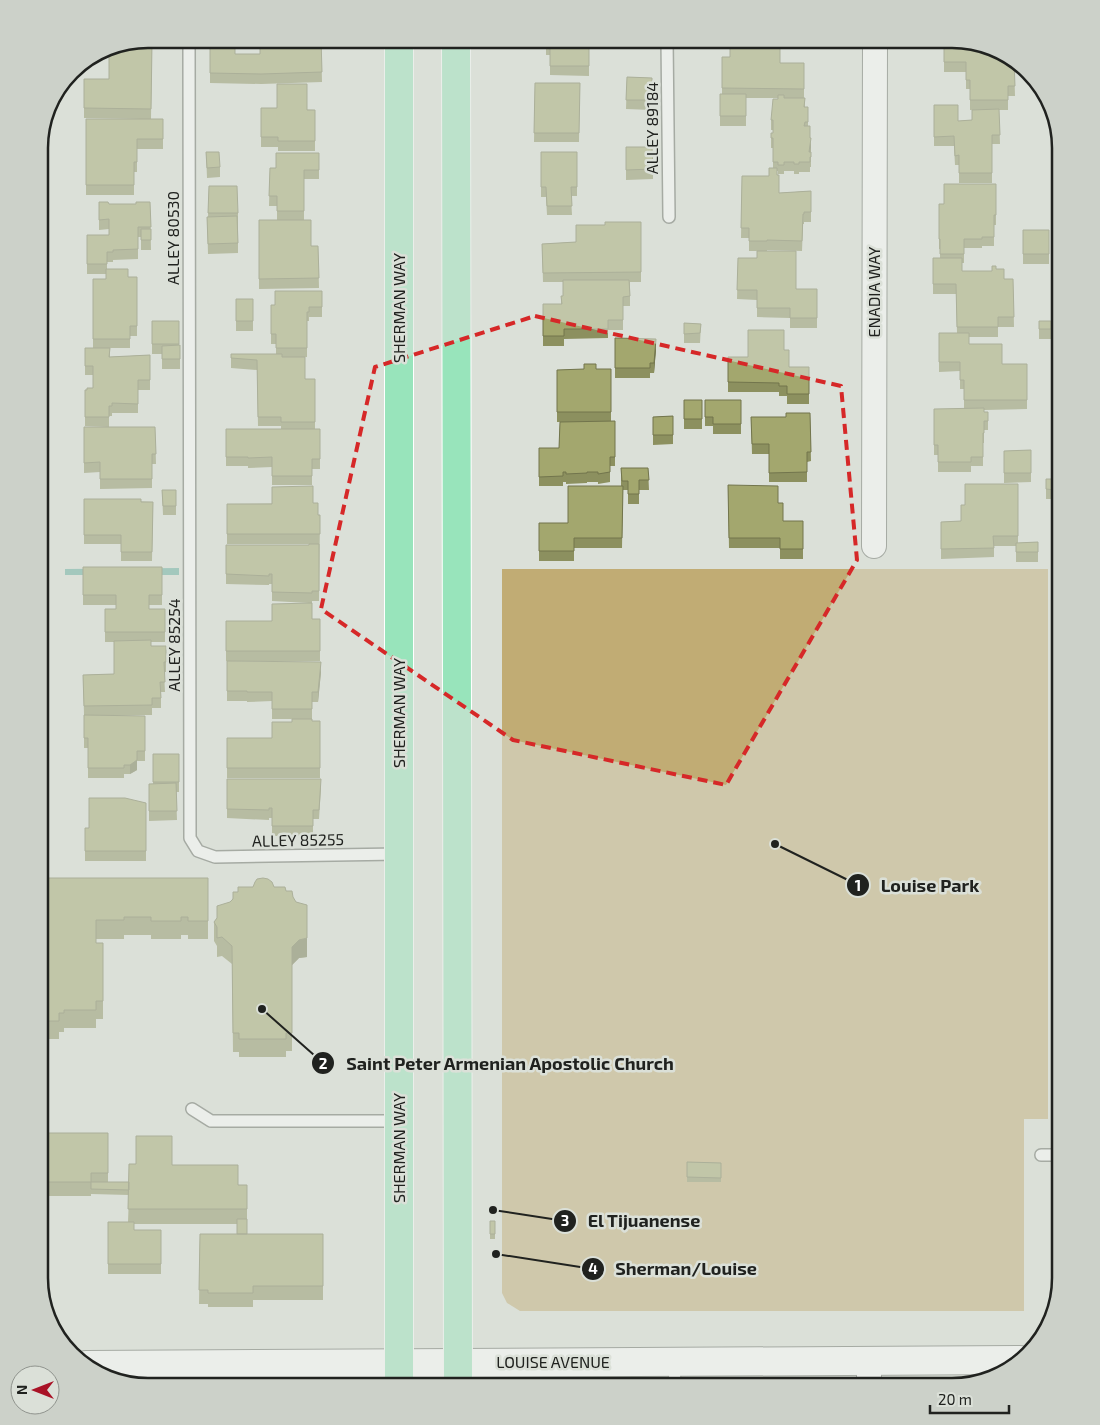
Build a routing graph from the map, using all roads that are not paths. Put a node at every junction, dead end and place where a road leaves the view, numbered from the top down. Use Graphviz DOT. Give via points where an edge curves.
graph roads {
  1 [pos="189,48"];
  2 [pos="398,48"];
  3 [pos="456,48"];
  4 [pos="667,48"];
  5 [pos="875,48"];
  6 [pos="669,217"];
  7 [pos="190,436"];
  8 [pos="874,546"];
  9 [pos="198,852"];
  10 [pos="399,854"];
  11 [pos="192,1110"];
  12 [pos="399,1121"];
  13 [pos="1041,1155"];
  14 [pos="1052,1155"];
  15 [pos="1008,1361"];
  16 [pos="103,1367"];
  17 [pos="458,1374"];
  18 [pos="674,1374"];
  19 [pos="869,1374"];
  20 [pos="192,1375"];
  21 [pos="399,1375"];
  1 -- 7 [label="lane, ALLEY 80530"];
  2 -- 10 [label="main road, SHERMAN WAY"];
  3 -- 17 [label="main road"];
  4 -- 6 [label="lane, ALLEY 89184"];
  5 -- 8 [label="street, ENADIA WAY"];
  7 -- 9 [label="lane, ALLEY 85254" via="190,838"];
  9 -- 10 [label="lane, ALLEY 85255" via="215,857"];
  10 -- 12 [label="main road, SHERMAN WAY"];
  11 -- 12 [label="lane" via="211,1121"];
  12 -- 21 [label="main road, SHERMAN WAY"];
  13 -- 14 [label="lane"];
  15 -- 19 [label="main road, LOUISE AVENUE"];
  16 -- 20 [label="main road, LOUISE AVENUE"];
  17 -- 18 [label="main road, LOUISE AVENUE"];
  17 -- 21 [label="main road, LOUISE AVENUE"];
  18 -- 19 [label="main road, LOUISE AVENUE"];
  20 -- 21 [label="main road, LOUISE AVENUE"];
}
